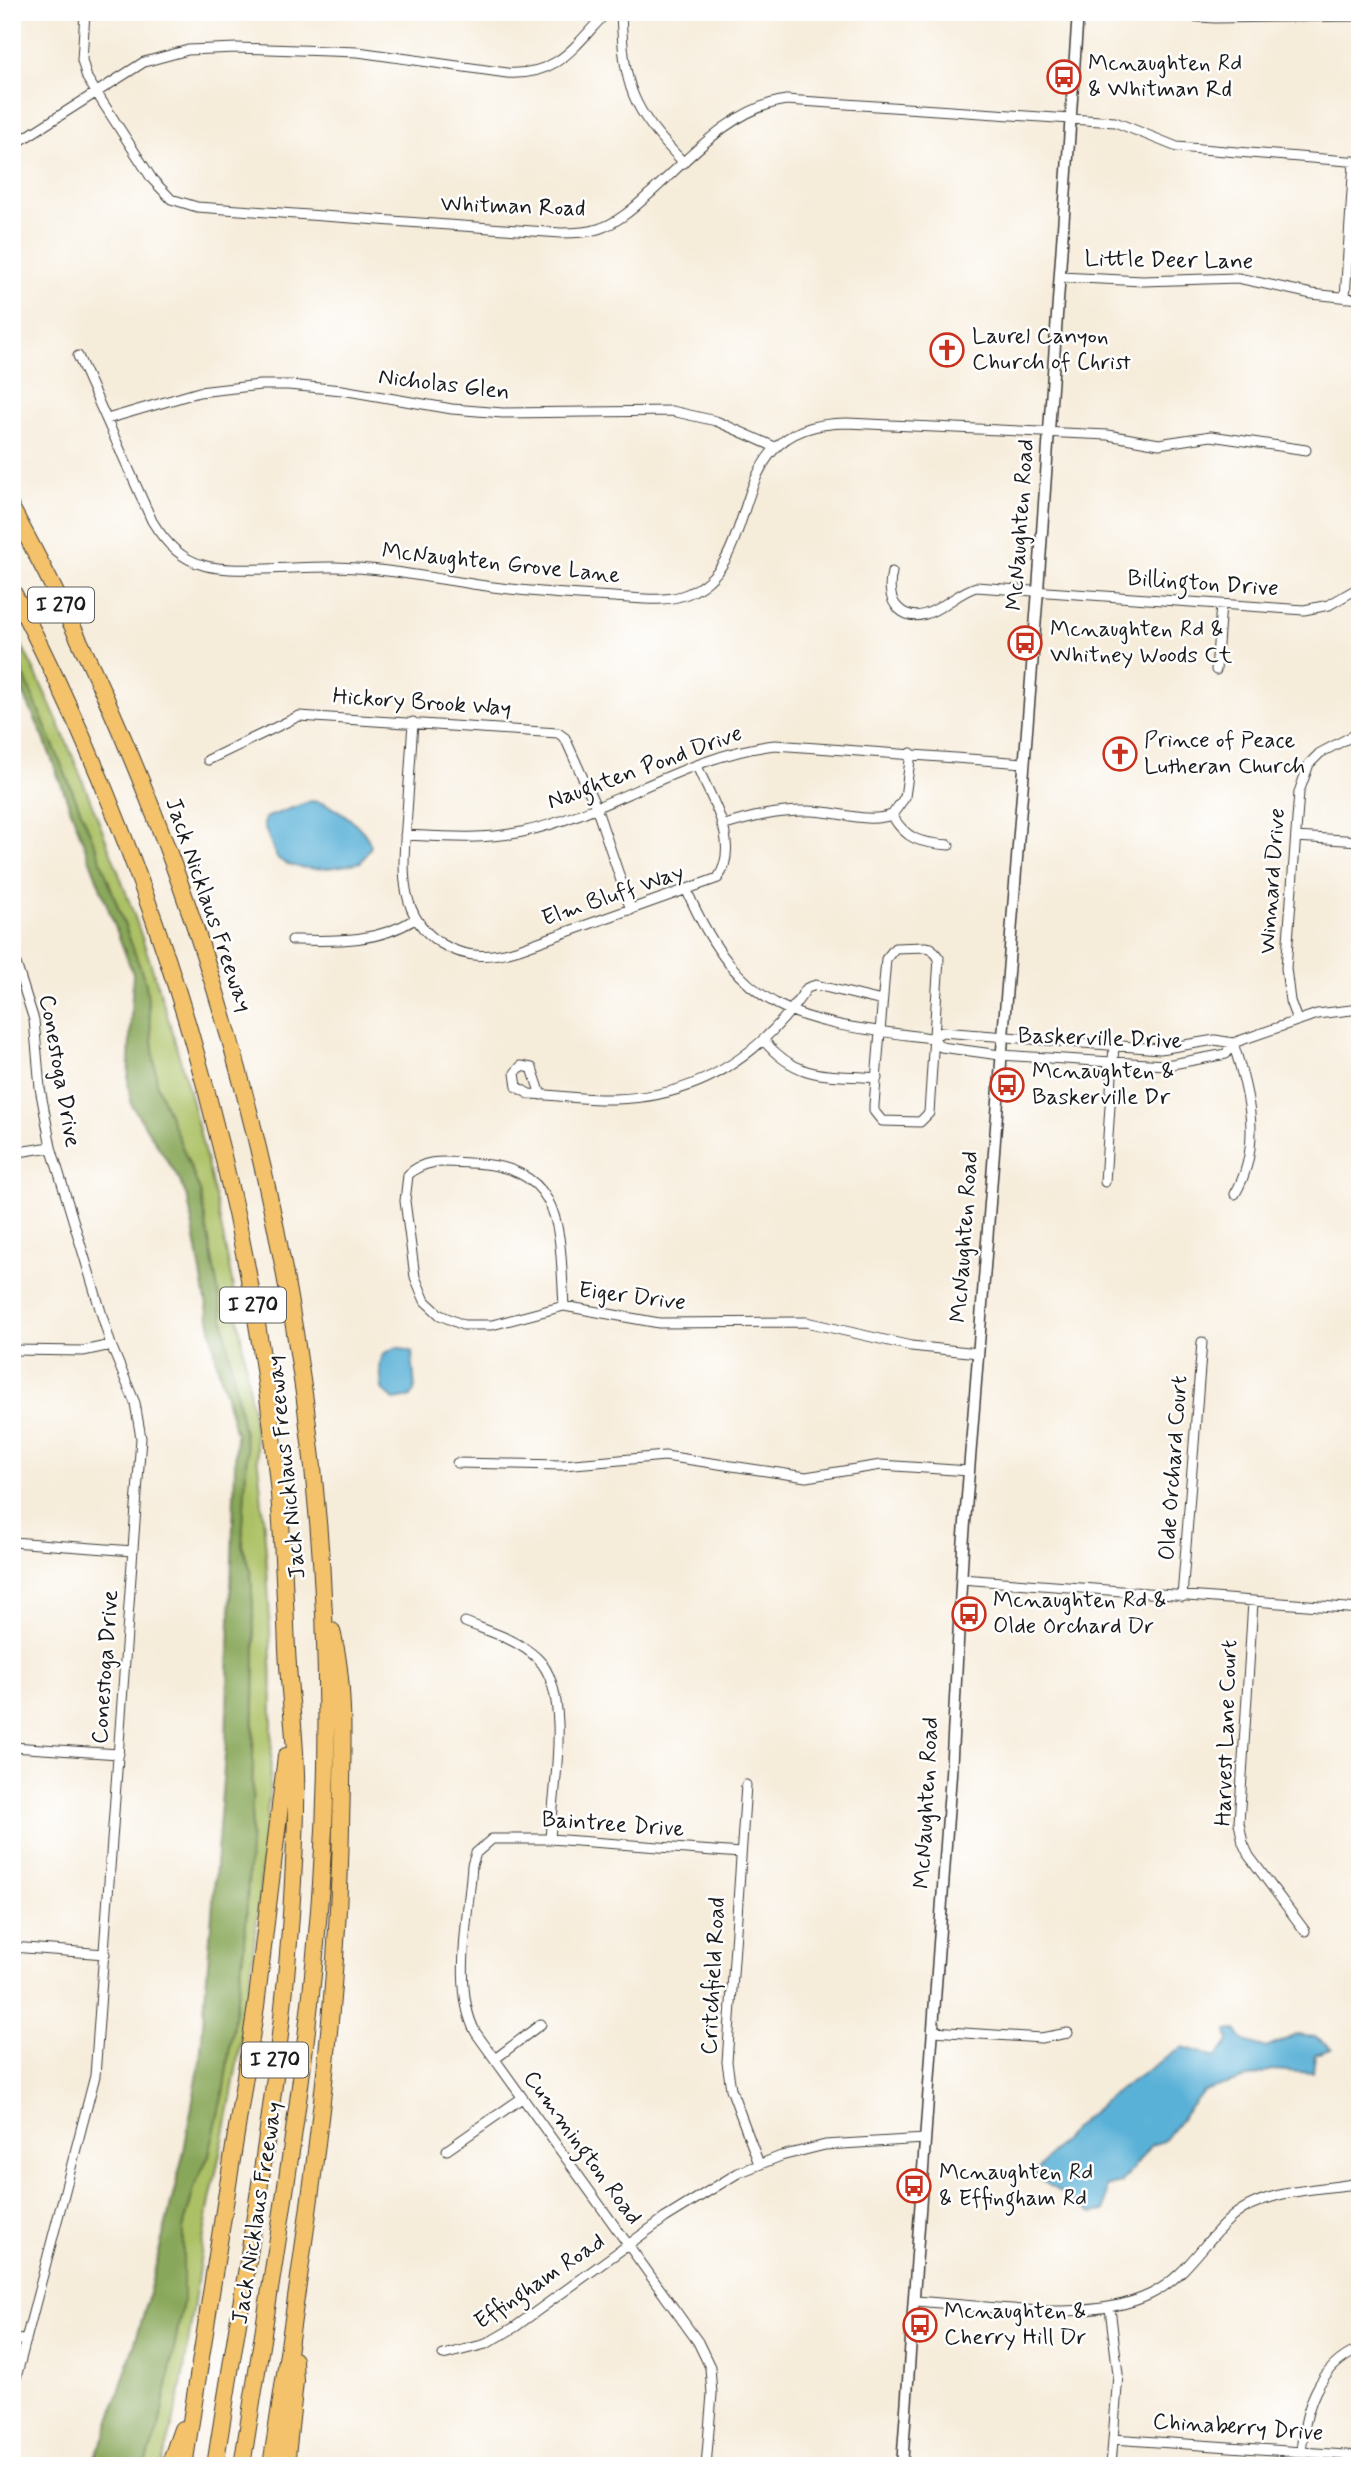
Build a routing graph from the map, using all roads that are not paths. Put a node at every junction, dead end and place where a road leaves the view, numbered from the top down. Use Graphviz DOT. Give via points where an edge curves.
graph roads {
  1 [pos="85,12"];
  2 [pos="607,12"];
  3 [pos="621,12"];
  4 [pos="1078,12"];
  5 [pos="1125,12"];
  6 [pos="1360,16"];
  7 [pos="95,91"];
  8 [pos="1069,120"];
  9 [pos="12,146"];
  10 [pos="1357,161"];
  11 [pos="684,163"];
  12 [pos="1060,277"];
  13 [pos="1345,298"];
  14 [pos="1360,299"];
  15 [pos="78,356"];
  16 [pos="107,419"];
  17 [pos="1049,432"];
  18 [pos="775,447"];
  19 [pos="1306,450"];
  20 [pos="12,509"];
  21 [pos="892,572"];
  22 [pos="1360,587"];
  23 [pos="12,590"];
  24 [pos="1038,590"];
  25 [pos="1221,605"];
  26 [pos="1216,670"];
  27 [pos="413,722"];
  28 [pos="1360,732"];
  29 [pos="911,753"];
  30 [pos="208,760"];
  31 [pos="1024,763"];
  32 [pos="697,766"];
  33 [pos="596,807"];
  34 [pos="892,815"];
  35 [pos="722,826"];
  36 [pos="405,835"];
  37 [pos="1296,837"];
  38 [pos="1360,842"];
  39 [pos="949,845"];
  40 [pos="687,891"];
  41 [pos="631,910"];
  42 [pos="415,919"];
  43 [pos="292,940"];
  44 [pos="12,951"];
  45 [pos="882,1001"];
  46 [pos="1360,1009"];
  47 [pos="790,1013"];
  48 [pos="1297,1020"];
  49 [pos="881,1031"];
  50 [pos="932,1038"];
  51 [pos="1001,1038"];
  52 [pos="765,1041"];
  53 [pos="1233,1043"];
  54 [pos="1114,1045"];
  55 [pos="1000,1055"];
  56 [pos="1112,1062"];
  57 [pos="877,1078"];
  58 [pos="541,1095"];
  59 [pos="51,1147"];
  60 [pos="12,1153"];
  61 [pos="1105,1182"];
  62 [pos="1235,1194"];
  63 [pos="564,1306"];
  64 [pos="1202,1342"];
  65 [pos="111,1345"];
  66 [pos="12,1350"];
  67 [pos="978,1353"];
  68 [pos="457,1463"];
  69 [pos="969,1471"];
  70 [pos="12,1542"];
  71 [pos="133,1551"];
  72 [pos="961,1579"];
  73 [pos="1182,1597"];
  74 [pos="324,1602"];
  75 [pos="1253,1602"];
  76 [pos="1360,1609"];
  77 [pos="465,1622"];
  78 [pos="287,1652"];
  79 [pos="12,1746"];
  80 [pos="119,1754"];
  81 [pos="746,1785"];
  82 [pos="550,1839"];
  83 [pos="484,1843"];
  84 [pos="741,1853"];
  85 [pos="1305,1931"];
  86 [pos="12,1947"];
  87 [pos="105,1954"];
  88 [pos="541,2024"];
  89 [pos="933,2031"];
  90 [pos="1068,2033"];
  91 [pos="495,2059"];
  92 [pos="522,2098"];
  93 [pos="925,2139"];
  94 [pos="447,2150"];
  95 [pos="760,2164"];
  96 [pos="1360,2183"];
  97 [pos="628,2246"];
  98 [pos="914,2301"];
  99 [pos="1110,2308"];
  100 [pos="292,2327"];
  101 [pos="12,2337"];
  102 [pos="205,2338"];
  103 [pos="26,2341"];
  104 [pos="1360,2348"];
  105 [pos="443,2355"];
  106 [pos="12,2393"];
  107 [pos="1113,2439"];
  108 [pos="1301,2452"];
  109 [pos="1360,2456"];
  110 [pos="169,2466"];
  111 [pos="184,2466"];
  112 [pos="215,2466"];
  113 [pos="242,2466"];
  114 [pos="271,2466"];
  115 [pos="286,2466"];
  116 [pos="706,2466"];
  117 [pos="902,2466"];
  118 [pos="1111,2466"];
  1 -- 7 [label="street, Whitman Road" via="83,69"];
  2 -- 7 [label="street" via="560,61 528,73 358,52 213,48 144,62"];
  3 -- 11 [label="street" via="624,69 635,104 656,135"];
  4 -- 8 [label="street, McNaughten Road"];
  5 -- 6 [label="street" via="1215,18"];
  7 -- 9 [label="street"];
  7 -- 11 [label="street, Whitman Road" via="152,180 171,199 197,207 585,232 625,214"];
  8 -- 10 [label="street, Whitman Road" via="1123,124 1177,147"];
  8 -- 11 [label="street, Whitman Road" via="786,100 738,116"];
  8 -- 12 [label="street, McNaughten Road"];
  10 -- 13 [label="street"];
  12 -- 13 [label="street, Little Deer Lane" via="1132,281 1230,278"];
  12 -- 17 [label="street, McNaughten Road"];
  13 -- 14 [label="street, Little Deer Lane"];
  15 -- 16 [label="street, McNaughten Grove Lane"];
  16 -- 18 [label="street, Nicholas Glen" via="199,392 301,386 503,414 682,412 716,421"];
  16 -- 18 [label="street, McNaughten Grove Lane" via="158,530 179,553 203,565 365,568 548,593 654,599 689,593 718,571 758,471"];
  17 -- 18 [label="street, McNaughten Grove Lane" via="830,423 801,430"];
  17 -- 19 [label="street, McNaughten Grove Lane" via="1158,444 1211,436"];
  17 -- 24 [label="street, McNaughten Road"];
  20 -- 74 [label="highway, Jack Nicklaus Freeway / I 270" via="129,751 207,962 234,1053 277,1234 307,1406"];
  21 -- 24 [label="street, Billington Drive" via="893,603 916,615 930,613 958,593 976,587"];
  22 -- 25 [label="street, Billington Drive" via="1328,605 1304,610"];
  23 -- 78 [label="highway, Jack Nicklaus Freeway / I 270" via="72,712 114,814 198,1061 223,1158 257,1329 279,1492"];
  24 -- 25 [label="street, Billington Drive"];
  24 -- 31 [label="street, McNaughten Road"];
  25 -- 26 [label="street"];
  27 -- 30 [label="street, Hickory Brook Way" via="299,716"];
  27 -- 33 [label="street, Hickory Brook Way" via="558,733 565,738"];
  27 -- 36 [label="street"];
  28 -- 37 [label="street, Winnard Drive" via="1333,744 1309,764 1299,792"];
  29 -- 31 [label="street, Naughten Pond Drive"];
  29 -- 32 [label="street, Naughten Pond Drive" via="775,745 734,752"];
  29 -- 34 [label="street" via="905,797"];
  31 -- 51 [label="street, McNaughten Road"];
  32 -- 33 [label="street, Naughten Pond Drive"];
  32 -- 35 [label="street, Elm Bluff Way"];
  33 -- 36 [label="street, Naughten Pond Drive" via="524,832 485,838"];
  33 -- 41 [label="street"];
  34 -- 35 [label="street" via="870,820 792,811"];
  34 -- 39 [label="street" via="912,839"];
  35 -- 40 [label="street, Elm Bluff Way" via="728,848 722,871 718,878"];
  36 -- 42 [label="street" via="403,880"];
  37 -- 38 [label="street"];
  37 -- 48 [label="street, Winnard Drive" via="1286,968"];
  40 -- 41 [label="street, Elm Bluff Way"];
  40 -- 47 [label="street" via="720,956"];
  41 -- 42 [label="street, Elm Bluff Way" via="484,957 452,950 428,936"];
  42 -- 43 [label="street" via="364,939"];
  44 -- 59 [label="street, Conestoga Drive" via="34,1020"];
  45 -- 47 [label="street" via="816,985 807,988"];
  45 -- 49 [label="street"];
  45 -- 50 [label="street" via="889,953 902,947 931,948 939,958"];
  46 -- 48 [label="street, Baskerville Drive"];
  47 -- 49 [label="street"];
  47 -- 52 [label="street"];
  48 -- 53 [label="street, Baskerville Drive"];
  49 -- 50 [label="street"];
  49 -- 57 [label="street"];
  50 -- 51 [label="street, Baskerville Drive" via="942,1032"];
  50 -- 55 [label="street, Baskerville Drive" via="941,1047"];
  50 -- 57 [label="street" via="926,1118 914,1123 882,1121 874,1111"];
  51 -- 54 [label="street, Baskerville Drive"];
  51 -- 55 [label="street, McNaughten Road"];
  52 -- 57 [label="street" via="781,1060 803,1072"];
  52 -- 58 [label="street" via="718,1073 673,1090 617,1099"];
  53 -- 54 [label="street, Baskerville Drive" via="1215,1040 1160,1049"];
  53 -- 56 [label="street, Baskerville Drive" via="1226,1054 1167,1065"];
  53 -- 62 [label="street" via="1247,1084 1252,1118 1244,1178"];
  54 -- 56 [label="street"];
  55 -- 56 [label="street, Baskerville Drive"];
  55 -- 67 [label="street, McNaughten Road"];
  56 -- 61 [label="street"];
  59 -- 60 [label="street"];
  59 -- 65 [label="street, Conestoga Drive"];
  63 -- 63 [label="street, Eiger Drive" via="480,1326 463,1325 440,1315 430,1306 413,1272 405,1201 412,1170 426,1162 486,1163 511,1167 528,1177 552,1209 559,1228"];
  63 -- 67 [label="street, Eiger Drive" via="659,1323 806,1322 911,1346"];
  64 -- 73 [label="street, Olde Orchard Court"];
  65 -- 66 [label="street" via="83,1351"];
  65 -- 71 [label="street, Conestoga Drive" via="135,1403 141,1438"];
  67 -- 69 [label="street, McNaughten Road"];
  68 -- 69 [label="street" via="563,1465 665,1456 806,1477 881,1465"];
  69 -- 72 [label="street, McNaughten Road"];
  70 -- 71 [label="street"];
  71 -- 80 [label="street, Conestoga Drive"];
  72 -- 73 [label="street"];
  72 -- 89 [label="street, McNaughten Road"];
  73 -- 75 [label="street"];
  74 -- 100 [label="highway" via="338,1653 340,1882 326,2068"];
  74 -- 113 [label="highway, Jack Nicklaus Freeway / I 270" via="327,1655 321,1880 295,2123"];
  75 -- 76 [label="street"];
  75 -- 85 [label="street, Harvest Lane Court" via="1239,1823 1249,1856"];
  77 -- 82 [label="street" via="520,1645 547,1670 554,1686 558,1719"];
  78 -- 102 [label="highway" via="286,1773 274,1877"];
  78 -- 112 [label="highway, Jack Nicklaus Freeway / I 270" via="296,1777 287,1964 267,2132"];
  79 -- 80 [label="street"];
  80 -- 87 [label="street, Conestoga Drive"];
  81 -- 84 [label="street, Critchfield Road"];
  82 -- 83 [label="street, Baintree Drive" via="501,1836"];
  82 -- 84 [label="street, Baintree Drive"];
  83 -- 91 [label="street, Cummington Road" via="472,1865 466,2009"];
  84 -- 95 [label="street, Critchfield Road" via="727,2062 735,2101"];
  86 -- 87 [label="street"];
  87 -- 103 [label="street, Conestoga Drive" via="89,2108"];
  88 -- 91 [label="street"];
  89 -- 90 [label="street" via="1041,2038"];
  89 -- 93 [label="street, McNaughten Road"];
  91 -- 92 [label="street, Cummington Road"];
  92 -- 94 [label="street"];
  92 -- 97 [label="street, Cummington Road"];
  93 -- 95 [label="street, Effingham Road" via="847,2142"];
  93 -- 98 [label="street, McNaughten Road"];
  95 -- 97 [label="street, Effingham Road" via="717,2183"];
  96 -- 99 [label="street" via="1274,2197 1245,2207 1162,2288"];
  97 -- 105 [label="street, Effingham Road" via="515,2327 486,2344"];
  97 -- 116 [label="street, Cummington Road" via="698,2342 710,2367"];
  98 -- 99 [label="street" via="1062,2310"];
  98 -- 117 [label="street, McNaughten Road"];
  99 -- 107 [label="street" via="1118,2374"];
  100 -- 114 [label="highway"];
  100 -- 115 [label="highway" via="295,2381"];
  101 -- 103 [label="street"];
  102 -- 110 [label="highway"];
  102 -- 111 [label="highway"];
  103 -- 106 [label="street, Conestoga Drive"];
  104 -- 108 [label="street" via="1337,2363 1313,2393"];
  107 -- 108 [label="street, Chinaberry Drive"];
  107 -- 118 [label="street"];
  108 -- 109 [label="street, Chinaberry Drive"];
}
